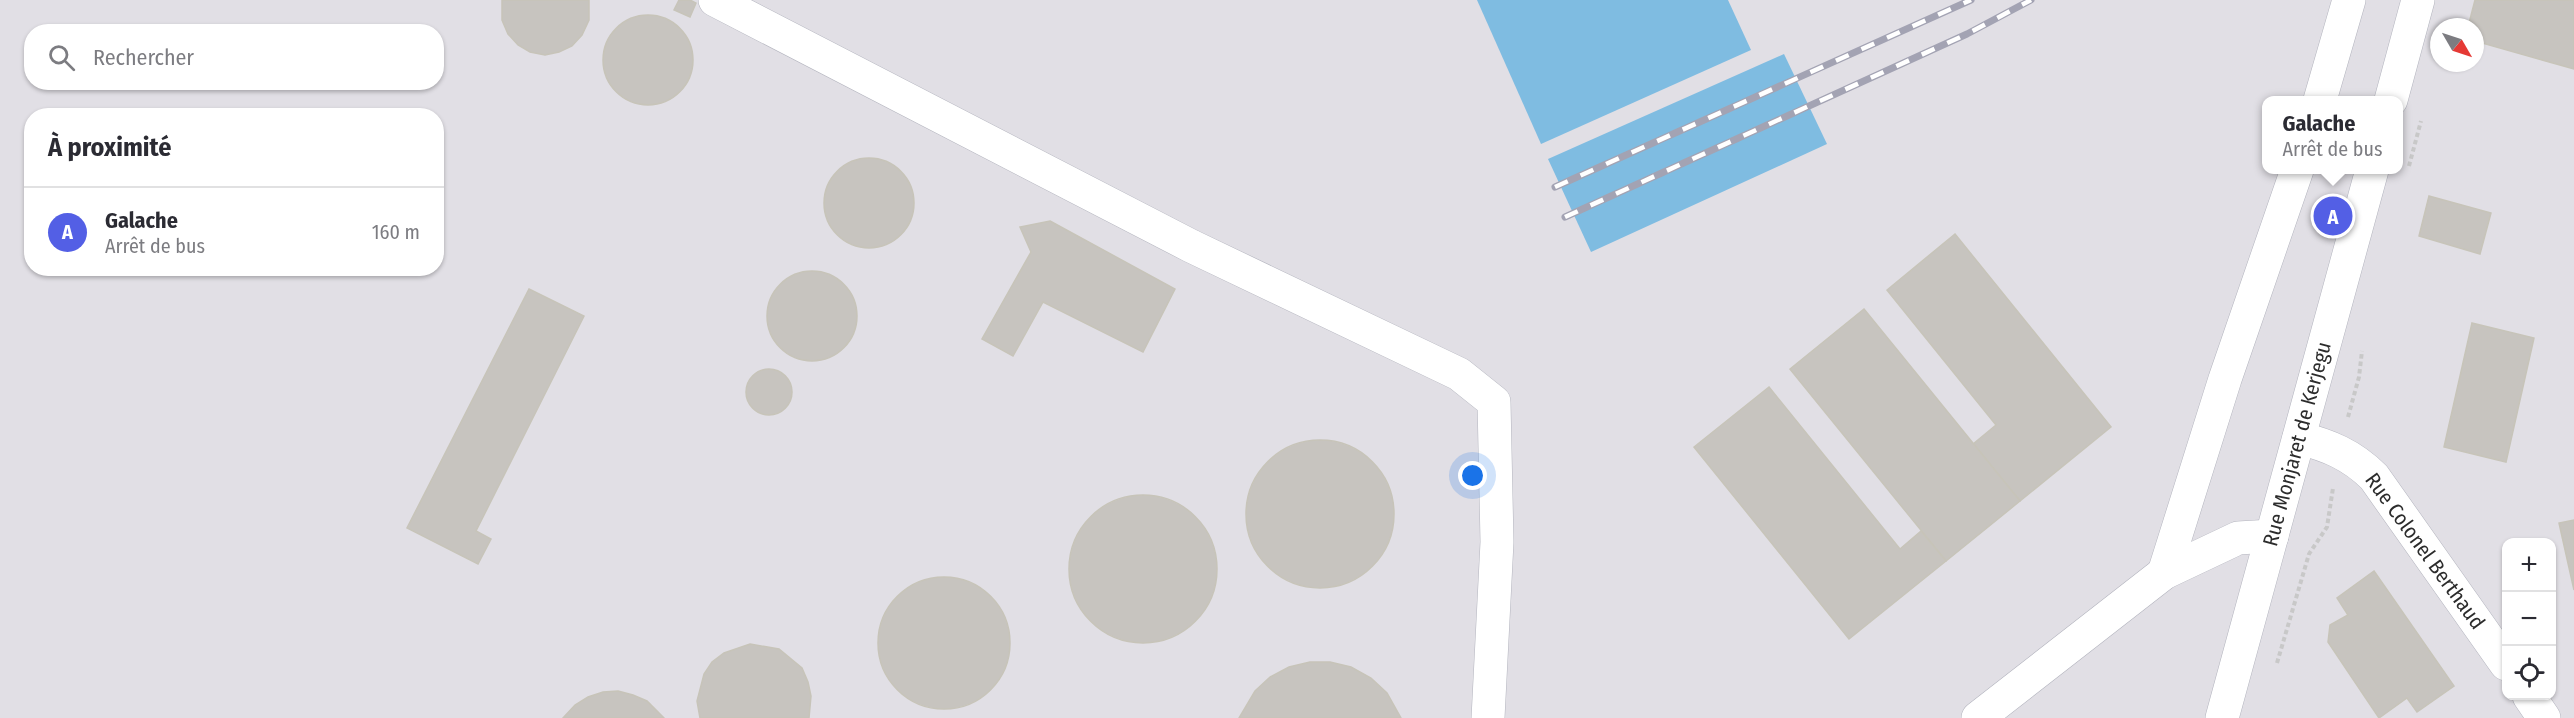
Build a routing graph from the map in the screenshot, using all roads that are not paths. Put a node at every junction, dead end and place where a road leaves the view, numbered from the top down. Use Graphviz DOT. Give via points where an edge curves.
graph roads {
  1 [pos="715,0"];
  2 [pos="2349,0"];
  3 [pos="2418,0"];
  4 [pos="2321,96"];
  5 [pos="2392,96"];
  6 [pos="2296,174"];
  7 [pos="2371,174"];
  8 [pos="2299,438"];
  9 [pos="2272,536"];
  10 [pos="2164,573"];
  11 [pos="2502,658"];
  12 [pos="2532,700"];
  13 [pos="1488,718"];
  14 [pos="1977,718"];
  15 [pos="2222,718"];
  16 [pos="2544,718"];
  1 -- 13 [label="street" via="1191,246 1459,374 1494,402 1497,542"];
  2 -- 4 [label="street"];
  3 -- 5 [label="street"];
  6 -- 10 [label="street"];
  7 -- 8 [label="street, Rue Monjaret de Kerjegu"];
  8 -- 9 [label="street, Rue Monjaret de Kerjegu"];
  8 -- 11 [label="street, Rue Colonel Berthaud" via="2338,451 2361,464 2384,489"];
  9 -- 10 [label="street" via="2238,538"];
  9 -- 15 [label="street, Rue Monjaret de Kerjegu"];
  10 -- 14 [label="street"];
  12 -- 16 [label="street"];
}
